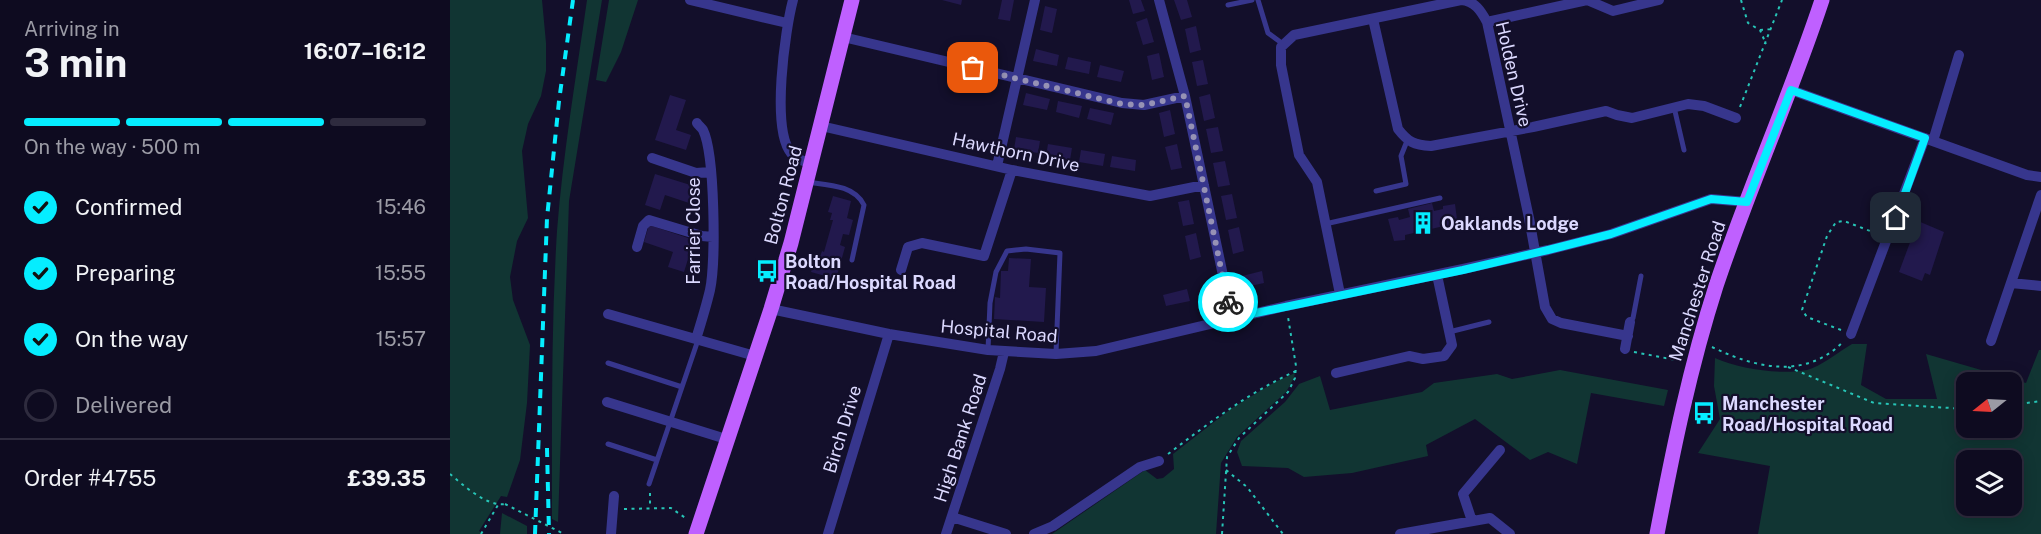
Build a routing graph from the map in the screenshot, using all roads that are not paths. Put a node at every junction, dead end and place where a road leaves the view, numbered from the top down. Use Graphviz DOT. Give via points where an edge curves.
graph roads {
  1 [pos="690,0"];
  2 [pos="793,0"];
  3 [pos="852,0"];
  4 [pos="1035,0"];
  5 [pos="1159,0"];
  6 [pos="1252,0"];
  7 [pos="1258,0"];
  8 [pos="1587,0"];
  9 [pos="1659,0"];
  10 [pos="1821,0"];
  11 [pos="1228,5"];
  12 [pos="1373,18"];
  13 [pos="1487,22"];
  14 [pos="787,23"];
  15 [pos="843,37"];
  16 [pos="1283,44"];
  17 [pos="1959,55"];
  18 [pos="1016,79"];
  19 [pos="1791,90"];
  20 [pos="1185,96"];
  21 [pos="1674,107"];
  22 [pos="1736,118"];
  23 [pos="697,123"];
  24 [pos="821,126"];
  25 [pos="1510,131"];
  26 [pos="1929,139"];
  27 [pos="1407,141"];
  28 [pos="1684,150"];
  29 [pos="651,158"];
  30 [pos="812,163"];
  31 [pos="997,166"];
  32 [pos="1012,170"];
  33 [pos="710,172"];
  34 [pos="2041,177"];
  35 [pos="806,182"];
  36 [pos="1204,185"];
  37 [pos="1376,191"];
  38 [pos="2041,195"];
  39 [pos="1440,198"];
  40 [pos="1747,202"];
  41 [pos="1325,224"];
  42 [pos="712,237"];
  43 [pos="637,247"];
  44 [pos="1534,252"];
  45 [pos="852,260"];
  46 [pos="901,270"];
  47 [pos="1437,274"];
  48 [pos="1641,276"];
  49 [pos="2011,283"];
  50 [pos="2041,286"];
  51 [pos="1340,294"];
  52 [pos="771,309"];
  53 [pos="608,314"];
  54 [pos="1232,318"];
  55 [pos="1489,322"];
  56 [pos="1630,322"];
  57 [pos="1449,332"];
  58 [pos="889,334"];
  59 [pos="1851,334"];
  60 [pos="1628,336"];
  61 [pos="697,339"];
  62 [pos="1991,341"];
  63 [pos="1625,349"];
  64 [pos="988,350"];
  65 [pos="1004,352"];
  66 [pos="1056,354"];
  67 [pos="755,356"];
  68 [pos="608,363"];
  69 [pos="1336,373"];
  70 [pos="682,387"];
  71 [pos="606,402"];
  72 [pos="670,422"];
  73 [pos="726,439"];
  74 [pos="608,444"];
  75 [pos="1500,450"];
  76 [pos="657,460"];
  77 [pos="1159,461"];
  78 [pos="649,484"];
  79 [pos="614,496"];
  80 [pos="952,517"];
  81 [pos="1472,521"];
  82 [pos="697,530"];
  83 [pos="610,534"];
  84 [pos="828,534"];
  85 [pos="946,534"];
  86 [pos="1006,534"];
  87 [pos="1034,534"];
  88 [pos="1400,534"];
  89 [pos="1510,534"];
  90 [pos="1657,534"];
  1 -- 14 [label="street"];
  2 -- 14 [label="street"];
  3 -- 15 [label="main road, Bolton Road"];
  4 -- 18 [label="street"];
  5 -- 20 [label="street"];
  6 -- 11 [label="lane"];
  7 -- 16 [label="lane" via="1268,33"];
  8 -- 9 [label="street" via="1613,11"];
  8 -- 13 [label="street"];
  10 -- 19 [label="main road, Manchester Road"];
  12 -- 13 [label="street, Holden Drive" via="1461,0 1477,6"];
  12 -- 16 [label="street, Holden Drive" via="1294,35"];
  12 -- 27 [label="street" via="1398,129"];
  13 -- 25 [label="street, Holden Drive"];
  14 -- 30 [label="street" via="782,109 785,142 795,157"];
  15 -- 18 [label="street"];
  15 -- 24 [label="main road, Bolton Road"];
  16 -- 41 [label="street" via="1281,65 1299,155 1317,182"];
  17 -- 26 [label="street"];
  18 -- 20 [label="street" via="1122,104 1144,105"];
  18 -- 31 [label="street"];
  19 -- 26 [label="street"];
  19 -- 40 [label="main road, Manchester Road"];
  20 -- 36 [label="street"];
  21 -- 22 [label="street" via="1704,106"];
  21 -- 25 [label="street" via="1632,118 1606,111"];
  21 -- 28 [label="lane"];
  23 -- 33 [label="street, Farrier Close" via="703,129"];
  24 -- 30 [label="main road, Bolton Road"];
  24 -- 31 [label="street, Hawthorn Drive"];
  25 -- 27 [label="street" via="1431,146"];
  25 -- 44 [label="street, Holden Drive"];
  26 -- 34 [label="street"];
  26 -- 59 [label="street"];
  27 -- 37 [label="lane" via="1401,156 1406,184"];
  29 -- 33 [label="street" via="696,173"];
  30 -- 35 [label="main road, Bolton Road"];
  31 -- 32 [label="street, Hawthorn Drive"];
  32 -- 36 [label="street, Hawthorn Drive" via="1150,196"];
  32 -- 46 [label="street" via="984,256 922,243 908,247"];
  33 -- 42 [label="street, Farrier Close"];
  35 -- 45 [label="lane" via="848,189 860,197 864,205"];
  35 -- 52 [label="main road, Bolton Road"];
  36 -- 54 [label="street"];
  38 -- 49 [label="street"];
  39 -- 41 [label="lane"];
  40 -- 44 [label="street, Hospital Road" via="1711,199 1611,234"];
  40 -- 90 [label="main road, Manchester Road" via="1693,365"];
  41 -- 51 [label="street"];
  42 -- 43 [label="street" via="649,220 643,226"];
  42 -- 61 [label="street, Farrier Close" via="711,289"];
  44 -- 47 [label="street, Hospital Road"];
  44 -- 60 [label="street, Holden Drive" via="1545,307 1552,319"];
  47 -- 51 [label="street, Hospital Road"];
  47 -- 57 [label="street"];
  48 -- 56 [label="lane"];
  49 -- 50 [label="street"];
  49 -- 62 [label="street"];
  51 -- 54 [label="street, Hospital Road"];
  52 -- 58 [label="street, Hospital Road"];
  52 -- 67 [label="main road, Bolton Road"];
  53 -- 61 [label="street"];
  54 -- 66 [label="street, Hospital Road" via="1096,351"];
  55 -- 57 [label="lane"];
  56 -- 60 [label="street"];
  57 -- 69 [label="street" via="1452,345 1444,356 1409,356"];
  58 -- 64 [label="street, Hospital Road"];
  58 -- 84 [label="street, Birch Drive"];
  60 -- 63 [label="street"];
  61 -- 67 [label="street"];
  61 -- 70 [label="lane"];
  64 -- 65 [label="street, Hospital Road"];
  64 -- 66 [label="lane" via="996,273 1007,251 1026,249 1060,253"];
  65 -- 66 [label="street, Hospital Road"];
  65 -- 80 [label="street, High Bank Road"];
  67 -- 73 [label="main road, Bolton Road"];
  68 -- 70 [label="lane"];
  70 -- 72 [label="lane"];
  71 -- 72 [label="street"];
  72 -- 73 [label="street"];
  72 -- 76 [label="lane"];
  73 -- 82 [label="main road, Bolton Road"];
  74 -- 76 [label="lane"];
  75 -- 81 [label="street" via="1463,494"];
  76 -- 78 [label="lane"];
  77 -- 87 [label="street" via="1140,466 1053,526"];
  79 -- 83 [label="street"];
  80 -- 85 [label="street, High Bank Road"];
  80 -- 86 [label="street"];
  81 -- 88 [label="street"];
  81 -- 89 [label="street" via="1490,518"];
}
